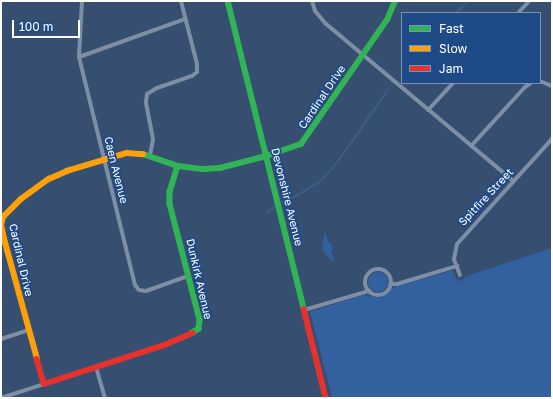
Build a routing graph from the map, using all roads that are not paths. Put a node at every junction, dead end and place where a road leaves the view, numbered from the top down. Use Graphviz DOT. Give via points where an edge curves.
graph roads {
  1 [pos="82,1"];
  2 [pos="181,1"];
  3 [pos="228,1"];
  4 [pos="312,1"];
  5 [pos="396,1"];
  6 [pos="529,1"];
  7 [pos="519,12"];
  8 [pos="185,19"];
  9 [pos="363,55"];
  10 [pos="79,57"];
  11 [pos="541,81"];
  12 [pos="452,84"];
  13 [pos="530,84"];
  14 [pos="552,86"];
  15 [pos="428,110"];
  16 [pos="552,139"];
  17 [pos="471,146"];
  18 [pos="150,155"];
  19 [pos="266,156"];
  20 [pos="103,159"];
  21 [pos="178,166"];
  22 [pos="513,181"];
  23 [pos="457,266"];
  24 [pos="460,275"];
  25 [pos="188,276"];
  26 [pos="390,284"];
  27 [pos="369,291"];
  28 [pos="304,310"];
  29 [pos="28,330"];
  30 [pos="1,340"];
  31 [pos="96,367"];
  32 [pos="44,384"];
  33 [pos="1,398"];
  34 [pos="105,398"];
  35 [pos="326,398"];
  1 -- 10 [label="street, Caen Avenue"];
  2 -- 8 [label="street"];
  3 -- 19 [label="street, Devonshire Avenue"];
  4 -- 9 [label="street" via="318,17"];
  5 -- 9 [label="street, Cardinal Drive" via="387,20"];
  6 -- 7 [label="street"];
  8 -- 10 [label="street"];
  8 -- 18 [label="street" via="197,64 196,72 192,76 147,94 146,102 153,139"];
  9 -- 15 [label="street"];
  9 -- 19 [label="street, Cardinal Drive" via="306,139 296,146"];
  10 -- 20 [label="street, Caen Avenue"];
  11 -- 14 [label="street"];
  12 -- 15 [label="street"];
  13 -- 17 [label="street"];
  15 -- 17 [label="street"];
  16 -- 22 [label="street, Spitfire Street"];
  17 -- 22 [label="street"];
  18 -- 20 [label="street, Cardinal Drive" via="133,152"];
  18 -- 21 [label="street, Cardinal Drive"];
  19 -- 21 [label="street, Cardinal Drive" via="212,169"];
  19 -- 28 [label="street, Devonshire Avenue"];
  20 -- 25 [label="street, Caen Avenue" via="137,288 146,291"];
  20 -- 29 [label="street, Cardinal Drive" via="49,179 21,199 2,221 4,239"];
  21 -- 25 [label="street, Dunkirk Avenue" via="170,201"];
  22 -- 23 [label="street, Spitfire Street" via="457,244 454,255"];
  23 -- 24 [label="street, Spitfire Street"];
  23 -- 26 [label="street"];
  25 -- 31 [label="street, Dunkirk Avenue" via="200,320 196,332"];
  26 -- 27 [label="street" via="384,294 375,295"];
  26 -- 27 [label="street" via="386,273 374,270 366,280"];
  27 -- 28 [label="street"];
  28 -- 35 [label="street, Devonshire Avenue"];
  29 -- 30 [label="street"];
  29 -- 32 [label="street, Cardinal Drive"];
  31 -- 32 [label="street"];
  31 -- 34 [label="street"];
  32 -- 33 [label="street"];
}
